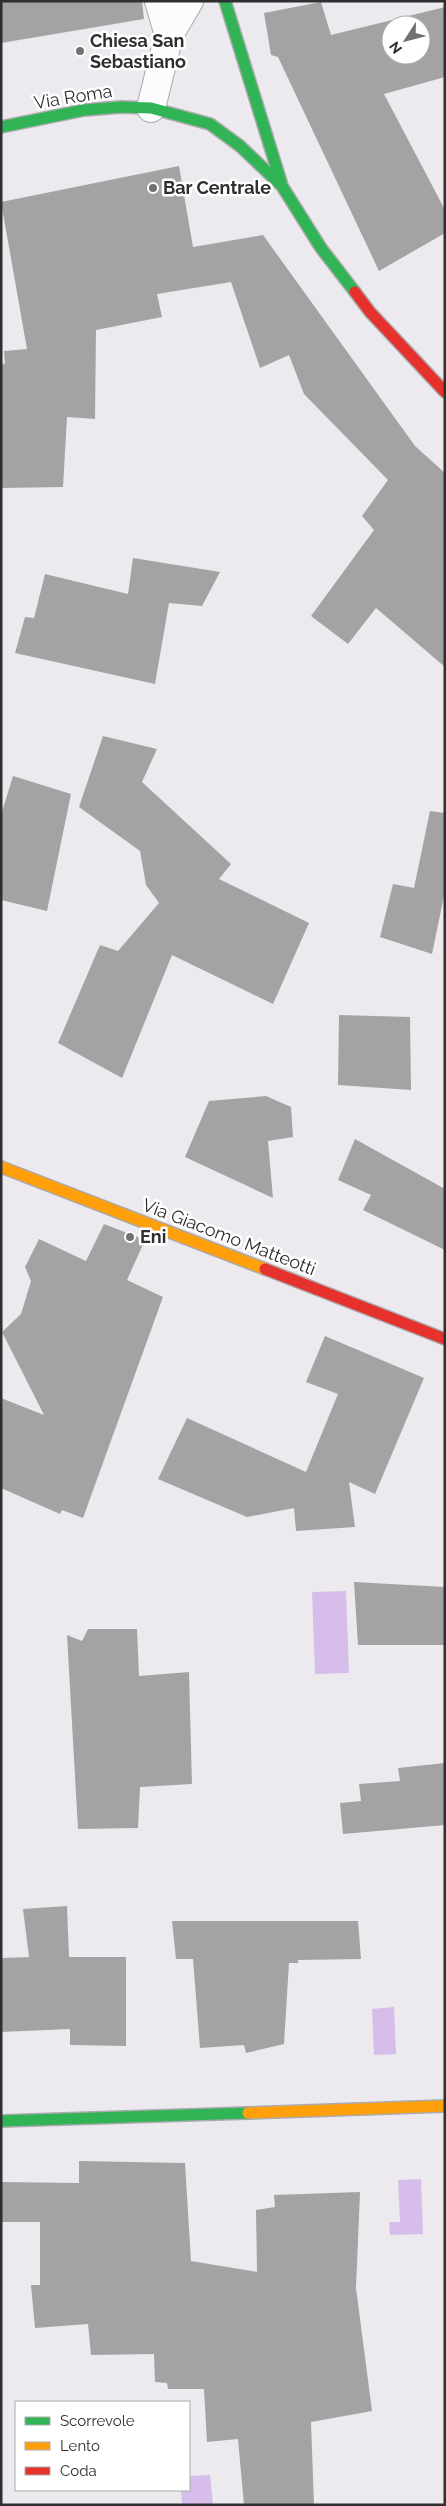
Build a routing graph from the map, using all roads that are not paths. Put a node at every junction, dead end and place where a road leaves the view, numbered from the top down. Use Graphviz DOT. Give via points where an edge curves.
graph roads {
  1 [pos="159,1"];
  2 [pos="189,1"];
  3 [pos="225,1"];
  4 [pos="169,35"];
  5 [pos="151,108"];
  6 [pos="1,127"];
  7 [pos="282,186"];
  8 [pos="445,392"];
  9 [pos="1,1166"];
  10 [pos="445,1340"];
  11 [pos="445,2106"];
  12 [pos="1,2121"];
  1 -- 4 [label="street"];
  2 -- 4 [label="street"];
  3 -- 7 [label="street"];
  4 -- 5 [label="street"];
  5 -- 6 [label="street, Via Roma" via="84,110"];
  5 -- 7 [label="street, Via Roma" via="210,124 246,151"];
  7 -- 8 [label="street" via="321,248 370,312"];
  9 -- 10 [label="street, Via Giacomo Matteotti"];
  11 -- 12 [label="street"];
}
